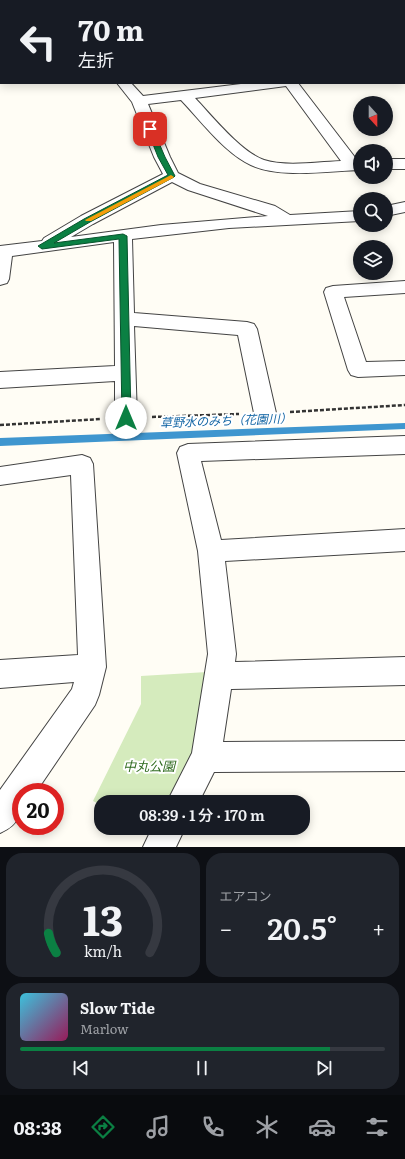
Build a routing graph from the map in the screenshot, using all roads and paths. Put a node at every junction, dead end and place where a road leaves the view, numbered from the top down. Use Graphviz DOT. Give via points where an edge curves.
graph roads {
  1 [pos="125,84"];
  2 [pos="275,84"];
  3 [pos="292,84"];
  4 [pos="184,95"];
  5 [pos="138,101"];
  6 [pos="353,161"];
  7 [pos="393,164"];
  8 [pos="405,164"];
  9 [pos="353,165"];
  10 [pos="172,176"];
  11 [pos="405,207"];
  12 [pos="393,210"];
  13 [pos="353,216"];
  14 [pos="290,219"];
  15 [pos="123,236"];
  16 [pos="42,246"];
  17 [pos="2,252"];
  18 [pos="0,279"];
  19 [pos="405,287"];
  20 [pos="125,319"];
  21 [pos="405,368"];
  22 [pos="126,373"];
  23 [pos="0,380"];
  24 [pos="405,405"];
  25 [pos="265,413"];
  26 [pos="126,418"];
  27 [pos="0,425"];
  28 [pos="405,445"];
  29 [pos="0,476"];
  30 [pos="405,540"];
  31 [pos="211,550"];
  32 [pos="92,667"];
  33 [pos="405,671"];
  34 [pos="0,674"];
  35 [pos="219,676"];
  36 [pos="405,756"];
  37 [pos="206,757"];
  38 [pos="186,795"];
  39 [pos="0,817"];
  1 -- 5 [label="street"];
  2 -- 4 [label="street"];
  3 -- 6 [label="street"];
  4 -- 5 [label="street"];
  4 -- 9 [label="street" via="241,153 258,163 289,168"];
  5 -- 10 [label="street"];
  7 -- 8 [label="street"];
  10 -- 14 [label="street" via="194,187"];
  10 -- 16 [label="street"];
  11 -- 12 [label="street"];
  13 -- 14 [label="street"];
  14 -- 15 [label="street" via="229,223"];
  15 -- 16 [label="street"];
  15 -- 20 [label="street"];
  16 -- 17 [label="street"];
  17 -- 18 [label="street"];
  19 -- 21 [label="street" via="333,292 358,370"];
  20 -- 22 [label="street"];
  20 -- 25 [label="street" via="247,329"];
  22 -- 23 [label="street"];
  22 -- 26 [label="street"];
  24 -- 25 [label="path"];
  25 -- 26 [label="path"];
  26 -- 27 [label="path"];
  28 -- 31 [label="street" via="188,453"];
  29 -- 32 [label="street" via="82,464"];
  30 -- 31 [label="street"];
  31 -- 35 [label="street" via="222,654"];
  32 -- 34 [label="street"];
  32 -- 39 [label="street" via="85,695"];
  33 -- 35 [label="street"];
  35 -- 37 [label="street"];
  36 -- 37 [label="street"];
  37 -- 38 [label="street"];
}
